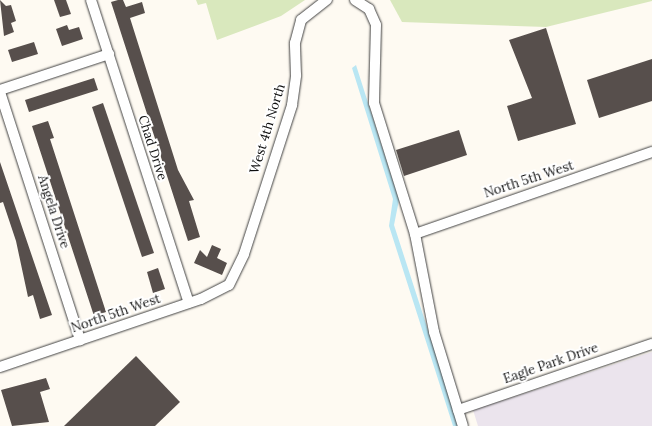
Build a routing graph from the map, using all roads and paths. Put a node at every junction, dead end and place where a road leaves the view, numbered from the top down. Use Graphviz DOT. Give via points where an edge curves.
graph roads {
  1 [pos="91,0"];
  2 [pos="327,0"];
  3 [pos="355,0"];
  4 [pos="109,54"];
  5 [pos="0,91"];
  6 [pos="652,152"];
  7 [pos="415,234"];
  8 [pos="235,276"];
  9 [pos="189,303"];
  10 [pos="80,340"];
  11 [pos="652,344"];
  12 [pos="0,367"];
  13 [pos="458,410"];
  14 [pos="463,426"];
  1 -- 4 [label="street, Chad Drive"];
  2 -- 8 [label="street, West 4th North" via="308,11 297,30 292,105"];
  3 -- 7 [label="street" via="369,9 376,24 374,103"];
  4 -- 5 [label="street"];
  4 -- 9 [label="street, Chad Drive"];
  5 -- 10 [label="street, Angela Drive"];
  6 -- 7 [label="street, North 5th West"];
  7 -- 13 [label="street" via="434,332"];
  8 -- 9 [label="street, North 5th West" via="224,289"];
  9 -- 10 [label="street, North 5th West"];
  10 -- 12 [label="street, North 5th West"];
  11 -- 13 [label="street, Eagle Park Drive"];
  13 -- 14 [label="street"];
}
